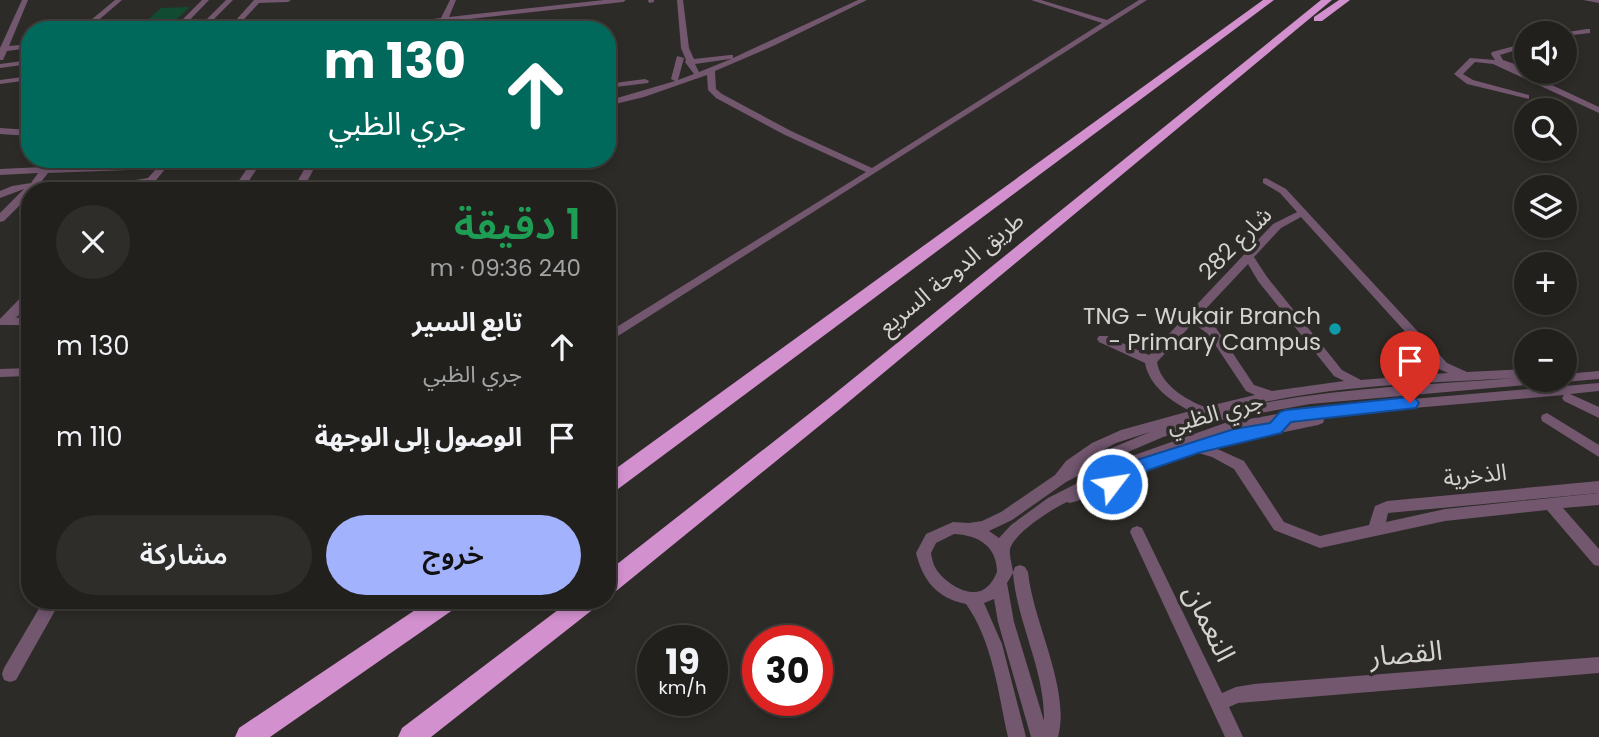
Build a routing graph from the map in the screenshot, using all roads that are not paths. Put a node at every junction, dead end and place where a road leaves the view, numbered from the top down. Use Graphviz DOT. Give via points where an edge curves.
graph roads {
  1 [pos="24,0"];
  2 [pos="119,0"];
  3 [pos="206,0"];
  4 [pos="230,0"];
  5 [pos="257,0"];
  6 [pos="288,0"];
  7 [pos="453,0"];
  8 [pos="623,0"];
  9 [pos="680,0"];
  10 [pos="853,0"];
  11 [pos="864,0"];
  12 [pos="1034,0"];
  13 [pos="1144,0"];
  14 [pos="1252,0"];
  15 [pos="1269,0"];
  16 [pos="1326,0"];
  17 [pos="1345,0"];
  18 [pos="1586,0"];
  19 [pos="1592,1"];
  20 [pos="1599,1"];
  21 [pos="444,19"];
  22 [pos="93,21"];
  23 [pos="185,21"];
  24 [pos="208,21"];
  25 [pos="238,21"];
  26 [pos="427,21"];
  27 [pos="1108,23"];
  28 [pos="1587,31"];
  29 [pos="1577,32"];
  30 [pos="1283,37"];
  31 [pos="1212,42"];
  32 [pos="1514,48"];
  33 [pos="21,49"];
  34 [pos="2,54"];
  35 [pos="730,57"];
  36 [pos="684,60"];
  37 [pos="1497,61"];
  38 [pos="21,63"];
  39 [pos="0,66"];
  40 [pos="1514,67"];
  41 [pos="711,71"];
  42 [pos="691,74"];
  43 [pos="21,79"];
  44 [pos="675,79"];
  45 [pos="0,82"];
  46 [pos="645,82"];
  47 [pos="1557,84"];
  48 [pos="616,85"];
  49 [pos="1526,97"];
  50 [pos="616,98"];
  51 [pos="616,98"];
  52 [pos="1599,102"];
  53 [pos="1599,110"];
  54 [pos="788,133"];
  55 [pos="0,135"];
  56 [pos="21,135"];
  57 [pos="85,168"];
  58 [pos="162,168"];
  59 [pos="45,170"];
  60 [pos="872,171"];
  61 [pos="0,172"];
  62 [pos="151,180"];
  63 [pos="1266,180"];
  64 [pos="36,182"];
  65 [pos="139,182"];
  66 [pos="21,187"];
  67 [pos="0,195"];
  68 [pos="21,198"];
  69 [pos="1302,213"];
  70 [pos="0,219"];
  71 [pos="1248,255"];
  72 [pos="1232,272"];
  73 [pos="1262,279"];
  74 [pos="21,305"];
  75 [pos="1193,317"];
  76 [pos="21,321"];
  77 [pos="3,322"];
  78 [pos="616,333"];
  79 [pos="1103,339"];
  80 [pos="1151,361"];
  81 [pos="1599,368"];
  82 [pos="1577,369"];
  83 [pos="1443,372"];
  84 [pos="6,373"];
  85 [pos="1514,374"];
  86 [pos="1599,375"];
  87 [pos="1473,376"];
  88 [pos="1577,377"];
  89 [pos="1337,380"];
  90 [pos="1510,383"];
  91 [pos="1514,383"];
  92 [pos="0,387"];
  93 [pos="1318,389"];
  94 [pos="1596,393"];
  95 [pos="1249,394"];
  96 [pos="1568,398"];
  97 [pos="1462,399"];
  98 [pos="1303,401"];
  99 [pos="1180,402"];
  100 [pos="1484,405"];
  101 [pos="1205,411"];
  102 [pos="1599,412"];
  103 [pos="1286,416"];
  104 [pos="1181,418"];
  105 [pos="1547,418"];
  106 [pos="1275,428"];
  107 [pos="1194,447"];
  108 [pos="1599,452"];
  109 [pos="1061,477"];
  110 [pos="616,479"];
  111 [pos="1599,487"];
  112 [pos="1523,493"];
  113 [pos="1599,499"];
  114 [pos="1053,502"];
  115 [pos="1416,504"];
  116 [pos="1543,506"];
  117 [pos="1428,520"];
  118 [pos="970,529"];
  119 [pos="1373,531"];
  120 [pos="1138,532"];
  121 [pos="1002,553"];
  122 [pos="1599,560"];
  123 [pos="1020,572"];
  124 [pos="616,577"];
  125 [pos="1000,585"];
  126 [pos="971,598"];
  127 [pos="48,609"];
  128 [pos="436,609"];
  129 [pos="576,609"];
  130 [pos="1599,665"];
  131 [pos="9,674"];
  132 [pos="1220,703"];
  133 [pos="1044,732"];
  134 [pos="248,737"];
  135 [pos="411,737"];
  136 [pos="1017,737"];
  137 [pos="1234,737"];
  1 -- 34 [label="street"];
  2 -- 22 [label="street"];
  3 -- 23 [label="street"];
  4 -- 24 [label="street"];
  5 -- 6 [label="street"];
  5 -- 25 [label="street"];
  7 -- 21 [label="street"];
  8 -- 21 [label="street"];
  9 -- 36 [label="street"];
  10 -- 35 [label="street"];
  11 -- 41 [label="street"];
  12 -- 27 [label="street"];
  13 -- 27 [label="street"];
  14 -- 31 [label="highway" via="1222,23"];
  15 -- 31 [label="highway, طريق الدوحة السريع"];
  16 -- 30 [label="highway, طريق الدوحة السريع"];
  17 -- 30 [label="highway"];
  18 -- 19 [label="street"];
  19 -- 20 [label="street"];
  21 -- 26 [label="street"];
  27 -- 60 [label="street"];
  28 -- 29 [label="street"];
  30 -- 124 [label="highway, طريق الدوحة السريع"];
  31 -- 110 [label="highway, طريق الدوحة السريع"];
  32 -- 37 [label="street" via="1495,54"];
  33 -- 34 [label="street"];
  35 -- 36 [label="street"];
  35 -- 42 [label="street"];
  36 -- 42 [label="street"];
  36 -- 44 [label="street"];
  37 -- 40 [label="street"];
  37 -- 49 [label="street" via="1473,61 1458,74 1470,82"];
  37 -- 53 [label="street"];
  38 -- 39 [label="street"];
  41 -- 50 [label="street"];
  41 -- 54 [label="street" via="712,90"];
  42 -- 44 [label="street"];
  43 -- 45 [label="street"];
  44 -- 51 [label="street"];
  46 -- 48 [label="street"];
  47 -- 52 [label="street"];
  54 -- 60 [label="street"];
  55 -- 56 [label="street"];
  57 -- 59 [label="street"];
  58 -- 62 [label="street"];
  59 -- 61 [label="street"];
  59 -- 64 [label="street"];
  60 -- 78 [label="street"];
  62 -- 65 [label="street"];
  63 -- 69 [label="street, شارع 282" via="1281,189"];
  66 -- 67 [label="street"];
  68 -- 70 [label="street"];
  69 -- 71 [label="street, شارع 282" via="1281,222"];
  69 -- 83 [label="street, شارع 282"];
  71 -- 72 [label="street, شارع 282"];
  71 -- 73 [label="street"];
  72 -- 73 [label="street"];
  72 -- 75 [label="street, شارع 282"];
  73 -- 89 [label="street"];
  74 -- 77 [label="street"];
  75 -- 80 [label="street, شارع 282"];
  75 -- 95 [label="street" via="1212,331"];
  76 -- 77 [label="street"];
  79 -- 80 [label="street"];
  80 -- 99 [label="street" via="1152,372"];
  81 -- 82 [label="street"];
  83 -- 87 [label="street"];
  83 -- 89 [label="street" via="1363,385"];
  84 -- 92 [label="street"];
  85 -- 87 [label="street"];
  86 -- 88 [label="street"];
  87 -- 90 [label="street"];
  89 -- 93 [label="street"];
  90 -- 91 [label="street, جري الظبي"];
  90 -- 98 [label="street, جري الظبي"];
  93 -- 95 [label="street" via="1272,396"];
  93 -- 98 [label="street"];
  94 -- 96 [label="street"];
  94 -- 97 [label="street, جري الظبي"];
  94 -- 102 [label="street"];
  95 -- 101 [label="street"];
  96 -- 100 [label="street"];
  96 -- 102 [label="street"];
  97 -- 100 [label="street"];
  97 -- 103 [label="street, جري الظبي"];
  98 -- 109 [label="street, جري الظبي" via="1172,429"];
  99 -- 101 [label="street"];
  99 -- 104 [label="street"];
  100 -- 106 [label="street" via="1356,415"];
  101 -- 104 [label="street"];
  103 -- 106 [label="street"];
  103 -- 114 [label="street, جري الظبي" via="1225,428 1167,447"];
  104 -- 109 [label="street" via="1147,425 1084,452"];
  105 -- 108 [label="street"];
  106 -- 107 [label="street"];
  107 -- 114 [label="street" via="1143,465 1097,490"];
  107 -- 119 [label="street, الذخرية" via="1239,465 1282,528 1320,542"];
  109 -- 118 [label="street, جري الظبي" via="997,522"];
  111 -- 112 [label="street, الذخرية"];
  112 -- 115 [label="street, الذخرية"];
  112 -- 116 [label="street"];
  113 -- 116 [label="street, الذخرية"];
  114 -- 121 [label="street, جري الظبي" via="1016,529"];
  115 -- 117 [label="street"];
  115 -- 119 [label="street, الذخرية" via="1383,508"];
  116 -- 117 [label="street, الذخرية"];
  116 -- 122 [label="street"];
  117 -- 119 [label="street, الذخرية"];
  118 -- 121 [label="street" via="989,538"];
  118 -- 126 [label="street" via="938,533 928,543 924,557 937,586"];
  120 -- 132 [label="street, النعمان"];
  121 -- 125 [label="street" via="1006,566"];
  123 -- 133 [label="street" via="1021,595 1055,712"];
  125 -- 126 [label="street"];
  125 -- 133 [label="street" via="1006,622"];
  126 -- 136 [label="street" via="989,627"];
  127 -- 131 [label="street"];
  128 -- 134 [label="highway"];
  129 -- 135 [label="highway"];
  130 -- 132 [label="street, القصار" via="1254,692"];
  132 -- 137 [label="street, النعمان"];
}
